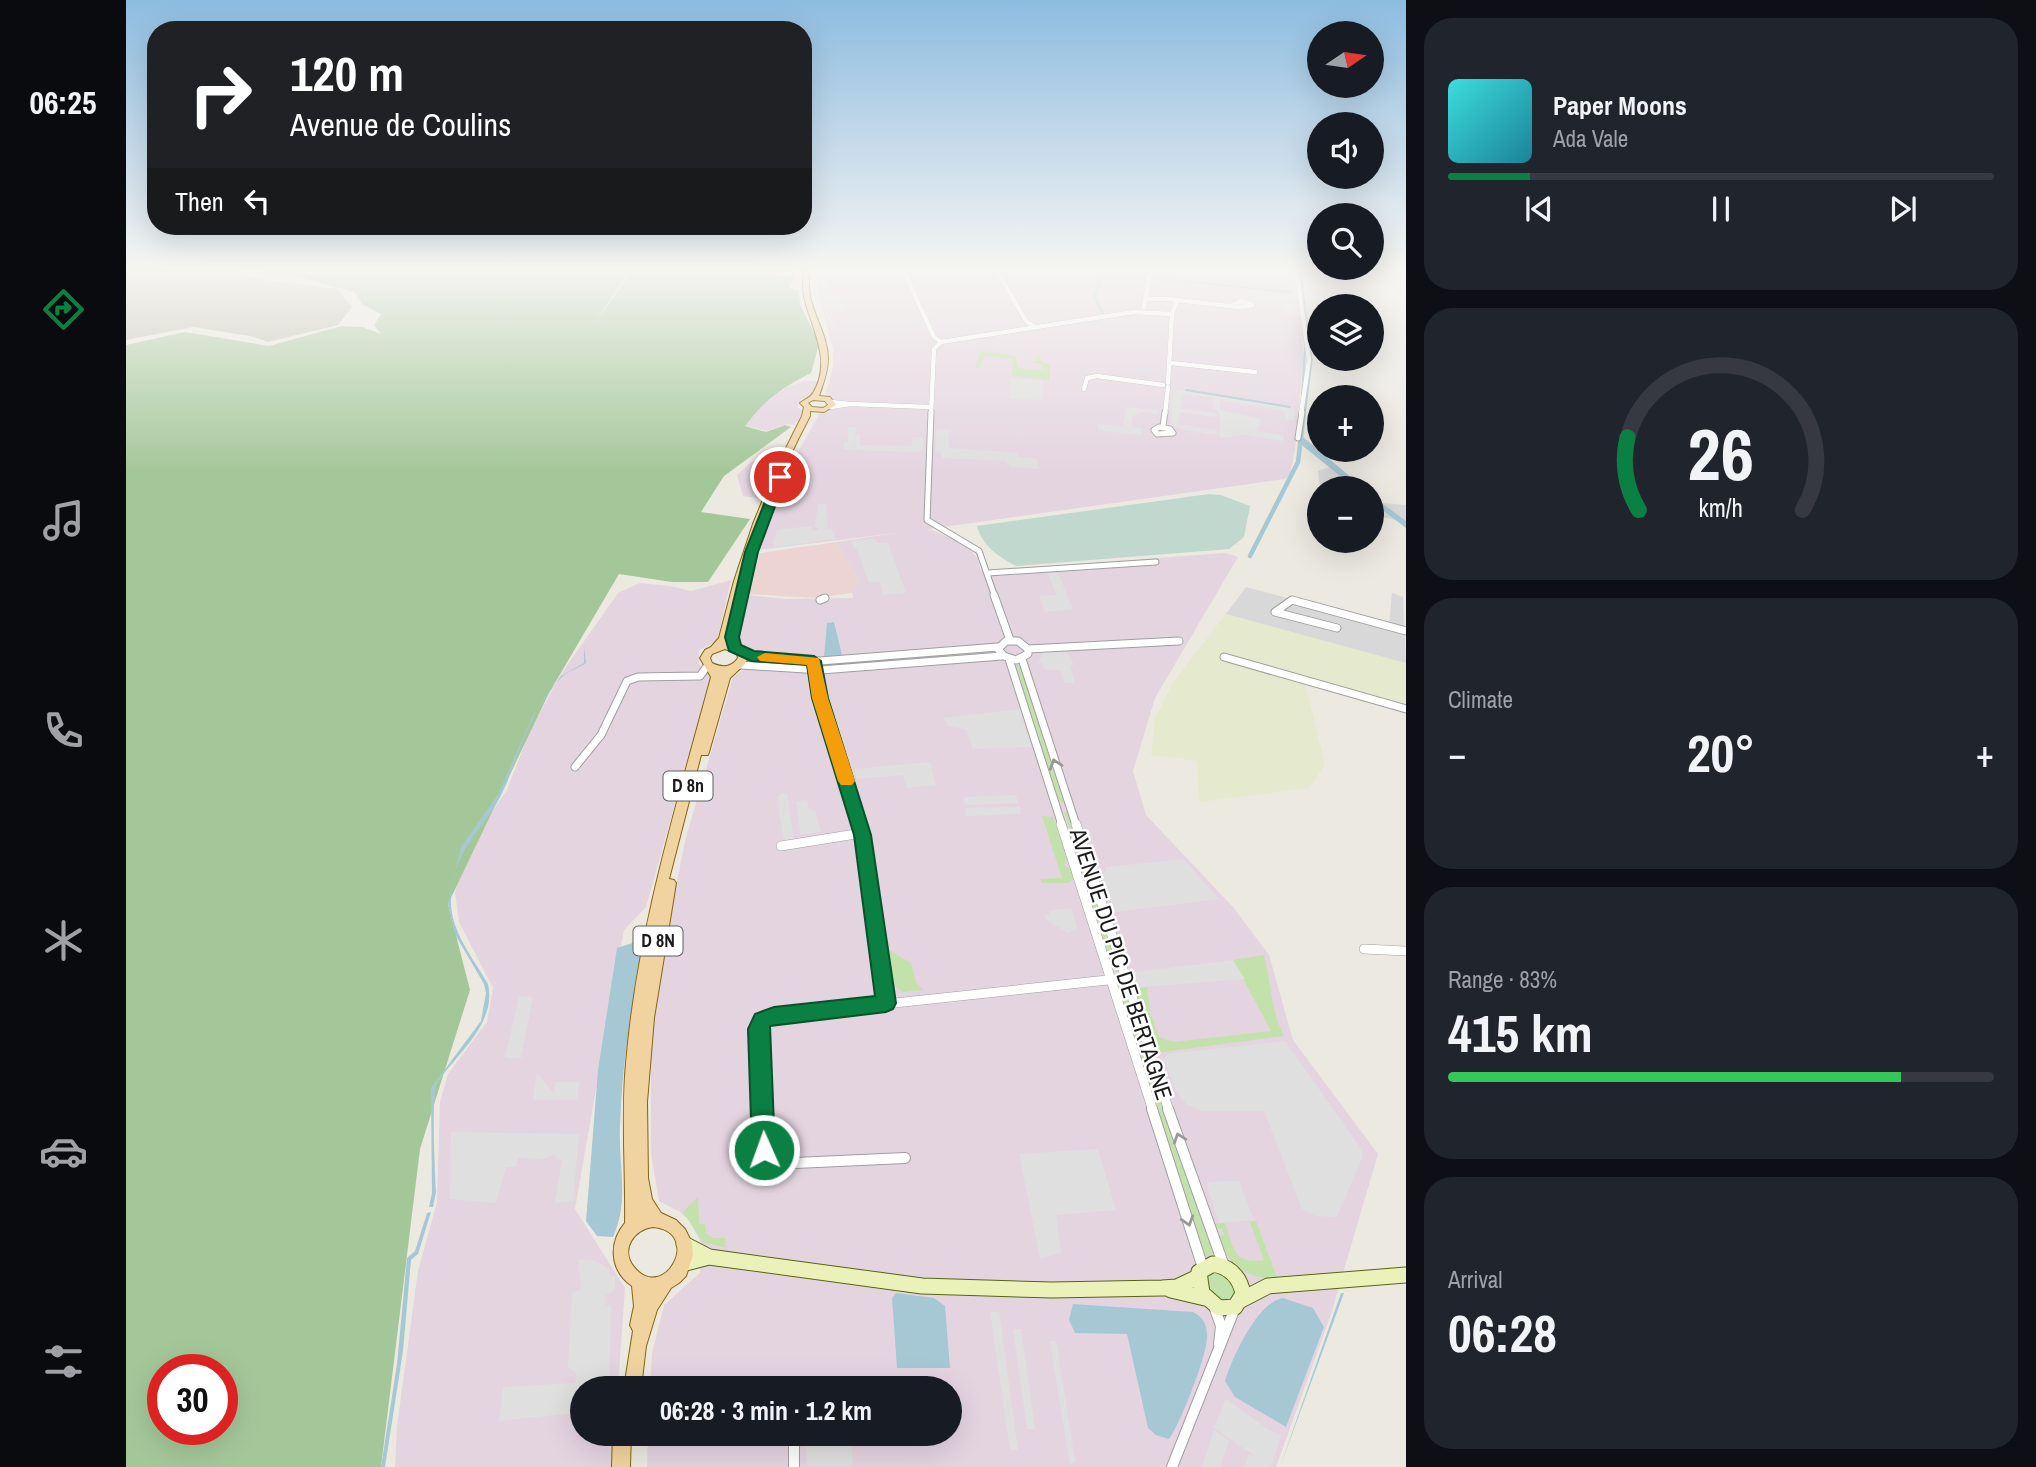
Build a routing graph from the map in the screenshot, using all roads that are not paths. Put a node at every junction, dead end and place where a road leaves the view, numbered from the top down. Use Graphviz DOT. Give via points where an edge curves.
graph roads {
  1 [pos="823,335"];
  2 [pos="933,335"];
  3 [pos="979,335"];
  4 [pos="1170,335"];
  5 [pos="1306,335"];
  6 [pos="941,342"];
  7 [pos="1171,363"];
  8 [pos="1255,372"];
  9 [pos="1166,385"];
  10 [pos="1084,389"];
  11 [pos="818,397"];
  12 [pos="831,405"];
  13 [pos="930,407"];
  14 [pos="807,408"];
  15 [pos="819,411"];
  16 [pos="1163,426"];
  17 [pos="1155,432"];
  18 [pos="1148,434"];
  19 [pos="1298,438"];
  20 [pos="1156,562"];
  21 [pos="988,573"];
  22 [pos="1337,628"];
  23 [pos="1406,631"];
  24 [pos="1010,640"];
  25 [pos="1179,641"];
  26 [pos="716,647"];
  27 [pos="998,647"];
  28 [pos="1028,649"];
  29 [pos="738,650"];
  30 [pos="1005,657"];
  31 [pos="1224,657"];
  32 [pos="1021,659"];
  33 [pos="710,666"];
  34 [pos="814,666"];
  35 [pos="736,667"];
  36 [pos="1406,709"];
  37 [pos="575,767"];
  38 [pos="1069,807"];
  39 [pos="1054,808"];
  40 [pos="862,833"];
  41 [pos="781,846"];
  42 [pos="1364,949"];
  43 [pos="1406,951"];
  44 [pos="1126,978"];
  45 [pos="1112,979"];
  46 [pos="886,1003"];
  47 [pos="905,1158"];
  48 [pos="657,1220"];
  49 [pos="633,1226"];
  50 [pos="684,1244"];
  51 [pos="709,1257"];
  52 [pos="682,1264"];
  53 [pos="1230,1271"];
  54 [pos="1200,1273"];
  55 [pos="1406,1275"];
  56 [pos="665,1282"];
  57 [pos="640,1283"];
  58 [pos="1268,1286"];
  59 [pos="1162,1289"];
  60 [pos="1209,1301"];
  61 [pos="1238,1303"];
  62 [pos="1219,1347"];
  63 [pos="627,1376"];
  64 [pos="634,1376"];
  65 [pos="622,1446"];
  66 [pos="628,1446"];
  67 [pos="794,1446"];
  68 [pos="621,1467"];
  69 [pos="628,1467"];
  70 [pos="794,1467"];
  71 [pos="1172,1467"];
  1 -- 11 [label="main road" via="825,354"];
  2 -- 6 [label="street"];
  3 -- 6 [label="street"];
  4 -- 7 [label="street"];
  5 -- 19 [label="street" via="1309,360"];
  6 -- 13 [label="street" via="934,349"];
  7 -- 8 [label="street"];
  7 -- 9 [label="street"];
  9 -- 10 [label="street" via="1097,376 1087,378"];
  9 -- 16 [label="street"];
  11 -- 12 [label="main road"];
  11 -- 14 [label="main road" via="805,401"];
  12 -- 13 [label="street"];
  12 -- 15 [label="main road"];
  13 -- 21 [label="street" via="929,523 971,543"];
  14 -- 15 [label="main road"];
  14 -- 26 [label="main road" via="768,493 724,639"];
  15 -- 29 [label="main road" via="786,463 751,556 732,637"];
  16 -- 17 [label="street"];
  16 -- 17 [label="street" via="1173,433"];
  17 -- 18 [label="street"];
  20 -- 21 [label="street"];
  21 -- 24 [label="street"];
  22 -- 23 [label="street" via="1275,612 1292,600"];
  24 -- 27 [label="street"];
  24 -- 28 [label="street"];
  25 -- 28 [label="street"];
  26 -- 29 [label="main road"];
  26 -- 33 [label="main road" via="705,655"];
  27 -- 30 [label="street, AVENUE DU PIC DE BERTAGNE"];
  27 -- 34 [label="street"];
  28 -- 32 [label="street"];
  29 -- 34 [label="street"];
  29 -- 35 [label="main road" via="743,658"];
  30 -- 32 [label="street"];
  30 -- 34 [label="street"];
  30 -- 39 [label="street, AVENUE DU PIC DE BERTAGNE"];
  31 -- 36 [label="street"];
  38 -- 32 [label="street, AVENUE DU PIC DE BERTAGNE, one-way"];
  33 -- 35 [label="main road"];
  33 -- 37 [label="street" via="700,676 627,681 601,735"];
  33 -- 49 [label="main road, D 8n" via="716,677 658,904 640,998 629,1104"];
  34 -- 35 [label="street"];
  34 -- 40 [label="street"];
  35 -- 48 [label="main road, D 8N" via="725,677 670,883 647,1018 640,1102 641,1178 645,1202"];
  38 -- 39 [label="street"];
  38 -- 44 [label="street, AVENUE DU PIC DE BERTAGNE"];
  39 -- 45 [label="street, AVENUE DU PIC DE BERTAGNE"];
  40 -- 41 [label="street" via="823,839 814,845"];
  40 -- 46 [label="street"];
  42 -- 43 [label="street"];
  44 -- 45 [label="street"];
  53 -- 44 [label="street, AVENUE DU PIC DE BERTAGNE, one-way"];
  45 -- 46 [label="street"];
  45 -- 54 [label="street, AVENUE DU PIC DE BERTAGNE, one-way"];
  46 -- 47 [label="street" via="762,1020 758,1029 764,1150 773,1164"];
  48 -- 49 [label="main road"];
  48 -- 50 [label="main road" via="674,1226"];
  49 -- 57 [label="main road" via="620,1255 623,1268"];
  50 -- 51 [label="main road"];
  50 -- 52 [label="main road"];
  51 -- 52 [label="main road"];
  51 -- 59 [label="main road" via="922,1286"];
  52 -- 56 [label="main road"];
  53 -- 54 [label="main road" via="1213,1264"];
  53 -- 58 [label="main road"];
  53 -- 61 [label="main road" via="1242,1287"];
  54 -- 59 [label="main road" via="1177,1287"];
  54 -- 60 [label="main road"];
  55 -- 58 [label="main road"];
  56 -- 57 [label="main road"];
  56 -- 64 [label="main road" via="650,1307"];
  57 -- 63 [label="main road" via="642,1306"];
  58 -- 61 [label="main road" via="1257,1288"];
  59 -- 60 [label="main road"];
  60 -- 61 [label="main road" via="1225,1309"];
  60 -- 62 [label="street" via="1221,1326"];
  61 -- 62 [label="street"];
  62 -- 71 [label="street"];
  65 -- 68 [label="main road"];
  66 -- 69 [label="main road"];
  67 -- 70 [label="street"];
}
